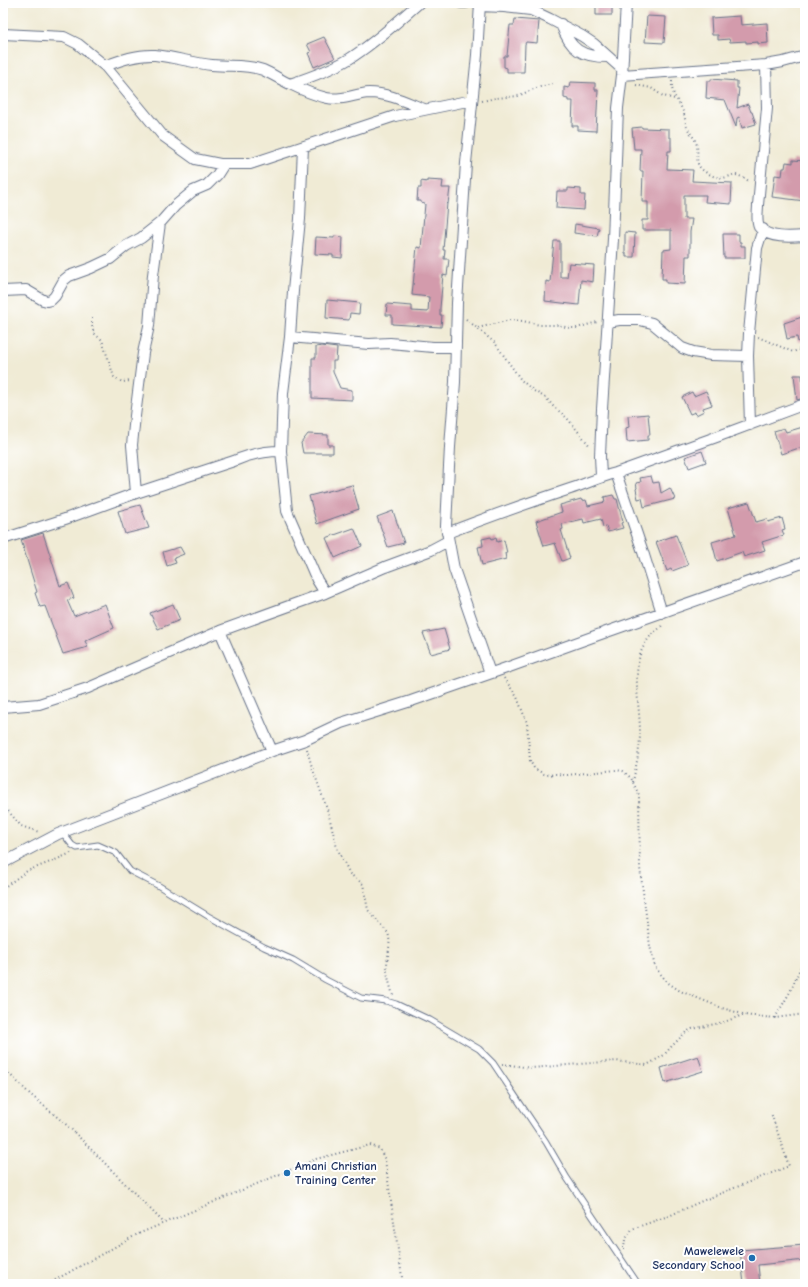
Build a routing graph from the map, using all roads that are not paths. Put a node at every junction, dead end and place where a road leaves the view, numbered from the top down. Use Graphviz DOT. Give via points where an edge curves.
graph roads {
  1 [pos="419,3"];
  2 [pos="461,3"];
  3 [pos="466,3"];
  4 [pos="626,3"];
  5 [pos="480,5"];
  6 [pos="3,34"];
  7 [pos="805,56"];
  8 [pos="766,65"];
  9 [pos="105,66"];
  10 [pos="623,73"];
  11 [pos="290,84"];
  12 [pos="472,102"];
  13 [pos="424,109"];
  14 [pos="303,147"];
  15 [pos="224,164"];
  16 [pos="160,223"];
  17 [pos="762,230"];
  18 [pos="805,236"];
  19 [pos="3,291"];
  20 [pos="608,320"];
  21 [pos="290,337"];
  22 [pos="456,347"];
  23 [pos="748,356"];
  24 [pos="805,404"];
  25 [pos="750,425"];
  26 [pos="281,451"];
  27 [pos="616,473"];
  28 [pos="601,476"];
  29 [pos="136,493"];
  30 [pos="448,537"];
  31 [pos="3,539"];
  32 [pos="805,562"];
  33 [pos="325,593"];
  34 [pos="663,612"];
  35 [pos="220,631"];
  36 [pos="494,672"];
  37 [pos="3,707"];
  38 [pos="272,751"];
  39 [pos="62,832"];
  40 [pos="3,863"];
  41 [pos="638,1284"];
  1 -- 11 [label="street" via="350,58"];
  2 -- 3 [label="street"];
  4 -- 10 [label="street"];
  5 -- 10 [label="street" via="531,10 561,24 594,44"];
  5 -- 12 [label="street"];
  6 -- 9 [label="street" via="64,37 78,44"];
  7 -- 8 [label="street"];
  8 -- 10 [label="street"];
  8 -- 17 [label="street" via="767,108 758,218"];
  9 -- 11 [label="street" via="125,58 154,55 214,65 252,67 266,71"];
  9 -- 15 [label="street" via="164,136 195,159"];
  10 -- 20 [label="street" via="618,108"];
  11 -- 13 [label="street" via="329,98 369,93 383,94"];
  12 -- 13 [label="street"];
  12 -- 22 [label="street" via="466,163"];
  13 -- 14 [label="street" via="395,116"];
  14 -- 15 [label="street" via="250,164"];
  14 -- 21 [label="street"];
  15 -- 16 [label="street" via="207,185 192,192"];
  16 -- 19 [label="street" via="110,259 69,276 51,300 43,300 26,290"];
  16 -- 29 [label="street" via="132,446"];
  17 -- 18 [label="street" via="776,236"];
  17 -- 23 [label="street" via="757,248"];
  20 -- 23 [label="street" via="640,320 652,324 682,348 693,352"];
  20 -- 28 [label="street"];
  21 -- 22 [label="street" via="369,344"];
  21 -- 26 [label="street" via="283,393"];
  22 -- 30 [label="street" via="446,526"];
  23 -- 25 [label="street"];
  24 -- 25 [label="street"];
  25 -- 27 [label="street"];
  26 -- 29 [label="street" via="250,454"];
  26 -- 33 [label="street" via="287,511"];
  27 -- 28 [label="street"];
  27 -- 34 [label="street"];
  28 -- 30 [label="street" via="512,508"];
  29 -- 31 [label="street"];
  30 -- 33 [label="street" via="431,550"];
  30 -- 36 [label="street" via="454,569"];
  32 -- 34 [label="street"];
  33 -- 35 [label="street"];
  34 -- 36 [label="street"];
  35 -- 37 [label="street" via="88,688 39,704"];
  35 -- 38 [label="street"];
  36 -- 38 [label="street" via="341,723"];
  38 -- 39 [label="street"];
  39 -- 40 [label="street"];
  39 -- 41 [label="lane" via="77,848 98,845 116,853 130,871 326,980 361,998 396,1004 430,1020 479,1049 493,1062"];
}
